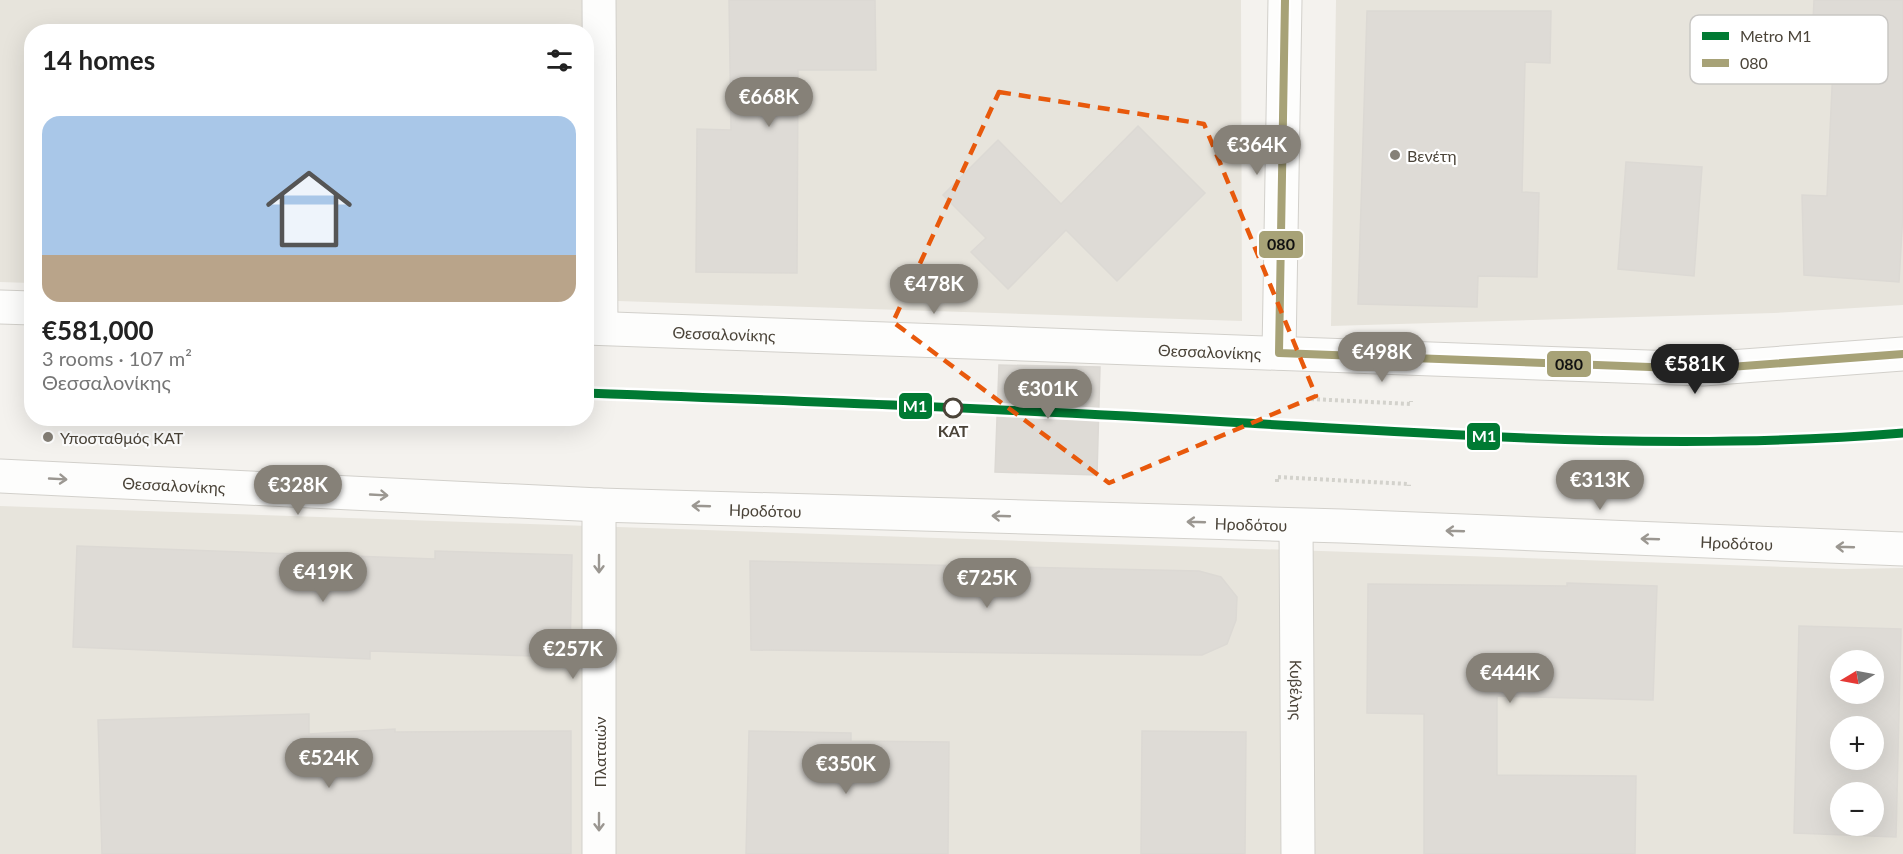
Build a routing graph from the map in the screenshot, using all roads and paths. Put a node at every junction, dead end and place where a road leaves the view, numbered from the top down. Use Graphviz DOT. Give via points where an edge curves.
graph roads {
  1 [pos="599,0"];
  2 [pos="1285,0"];
  3 [pos="0,307"];
  4 [pos="24,308"];
  5 [pos="594,328"];
  6 [pos="1279,353"];
  7 [pos="1903,354"];
  8 [pos="1301,399"];
  9 [pos="1411,404"];
  10 [pos="0,476"];
  11 [pos="1277,477"];
  12 [pos="1409,484"];
  13 [pos="599,505"];
  14 [pos="1296,526"];
  15 [pos="1903,549"];
  16 [pos="598,854"];
  17 [pos="1298,854"];
  1 -- 5 [label="street"];
  2 -- 6 [label="street"];
  3 -- 4 [label="street"];
  5 -- 6 [label="street, Θεσσαλονίκης"];
  6 -- 7 [label="street, Θεσσαλονίκης" via="1703,369"];
  8 -- 9 [label="path"];
  10 -- 13 [label="street, Θεσσαλονίκης, one-way"];
  11 -- 12 [label="path"];
  14 -- 13 [label="street, Ηροδότου, one-way"];
  13 -- 16 [label="street, Πλαταιών, one-way"];
  15 -- 14 [label="street, Ηροδότου, one-way"];
  14 -- 17 [label="street, Κυβέλης"];
}
